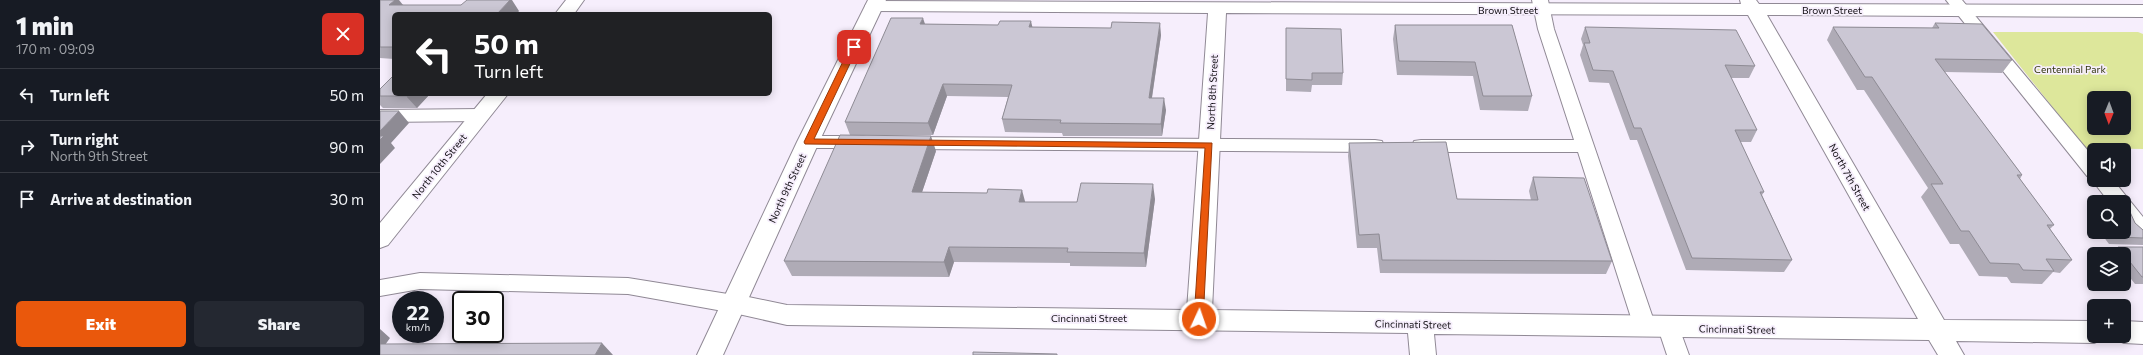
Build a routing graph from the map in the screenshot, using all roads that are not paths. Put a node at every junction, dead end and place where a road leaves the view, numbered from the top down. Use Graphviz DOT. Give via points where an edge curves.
graph roads {
  1 [pos="575,0"];
  2 [pos="875,3"];
  3 [pos="1541,5"];
  4 [pos="1750,5"];
  5 [pos="1959,5"];
  6 [pos="1217,9"];
  7 [pos="2143,11"];
  8 [pos="566,12"];
  9 [pos="496,96"];
  10 [pos="481,115"];
  11 [pos="380,116"];
  12 [pos="808,142"];
  13 [pos="1209,145"];
  14 [pos="1585,146"];
  15 [pos="2087,162"];
  16 [pos="2108,187"];
  17 [pos="2114,195"];
  18 [pos="2131,216"];
  19 [pos="2143,231"];
  20 [pos="380,239"];
  21 [pos="380,288"];
  22 [pos="734,304"];
  23 [pos="1199,319"];
  24 [pos="1420,324"];
  25 [pos="1657,328"];
  26 [pos="1936,331"];
  27 [pos="2087,332"];
  28 [pos="2131,332"];
  29 [pos="2143,333"];
  30 [pos="710,355"];
  31 [pos="1423,355"];
  32 [pos="1678,355"];
  33 [pos="1951,355"];
  1 -- 8 [label="street"];
  2 -- 6 [label="street, Brown Street"];
  2 -- 12 [label="street, North 9th Street"];
  3 -- 4 [label="street, Brown Street"];
  3 -- 6 [label="street, Brown Street"];
  3 -- 14 [label="lane" via="1546,29"];
  4 -- 5 [label="street, Brown Street"];
  4 -- 26 [label="street, North 7th Street" via="1767,29"];
  5 -- 7 [label="street, Brown Street"];
  5 -- 15 [label="lane"];
  6 -- 13 [label="street, North 8th Street"];
  9 -- 10 [label="street, North 10th Street"];
  10 -- 11 [label="lane"];
  10 -- 20 [label="street, North 10th Street"];
  12 -- 13 [label="lane"];
  12 -- 22 [label="street, North 9th Street"];
  13 -- 14 [label="lane"];
  13 -- 23 [label="street, North 8th Street"];
  14 -- 25 [label="lane"];
  16 -- 17 [label="lane"];
  18 -- 19 [label="lane"];
  21 -- 22 [label="lane" via="420,281 628,286"];
  22 -- 23 [label="street, Cincinnati Street" via="787,315"];
  22 -- 30 [label="street, North 9th Street"];
  23 -- 24 [label="street, Cincinnati Street"];
  24 -- 25 [label="street, Cincinnati Street"];
  24 -- 31 [label="street"];
  25 -- 26 [label="street, Cincinnati Street"];
  25 -- 32 [label="lane"];
  26 -- 27 [label="street, Cincinnati Street"];
  26 -- 33 [label="street, North 7th Street"];
  28 -- 29 [label="street"];
}
